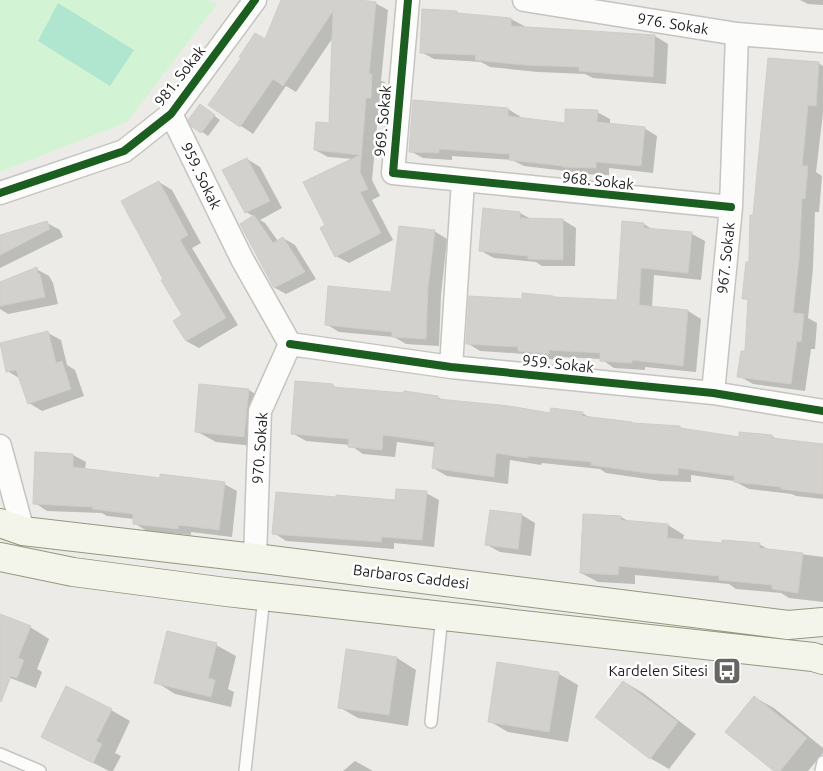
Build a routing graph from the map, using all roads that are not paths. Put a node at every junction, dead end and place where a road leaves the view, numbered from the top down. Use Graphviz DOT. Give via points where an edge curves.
graph roads {
  1 [pos="255,0"];
  2 [pos="408,0"];
  3 [pos="524,0"];
  4 [pos="737,34"];
  5 [pos="823,41"];
  6 [pos="171,114"];
  7 [pos="462,181"];
  8 [pos="0,193"];
  9 [pos="731,207"];
  10 [pos="290,344"];
  11 [pos="451,368"];
  12 [pos="713,393"];
  13 [pos="823,411"];
  14 [pos="0,446"];
  15 [pos="12,527"];
  16 [pos="0,557"];
  17 [pos="255,558"];
  18 [pos="264,597"];
  19 [pos="442,616"];
  20 [pos="823,622"];
  21 [pos="823,660"];
  22 [pos="431,722"];
  23 [pos="0,754"];
  24 [pos="823,762"];
  25 [pos="40,771"];
  26 [pos="246,771"];
  27 [pos="821,771"];
  1 -- 6 [label="street, 981. Sokak"];
  2 -- 7 [label="street, 969. Sokak" via="393,173"];
  3 -- 4 [label="street, 976. Sokak"];
  4 -- 5 [label="street, 976. Sokak"];
  4 -- 9 [label="street, 967. Sokak"];
  6 -- 8 [label="street, 981. Sokak" via="124,152"];
  6 -- 10 [label="street, 959. Sokak" via="242,259"];
  7 -- 9 [label="street, 968. Sokak"];
  7 -- 11 [label="street"];
  9 -- 12 [label="street, 967. Sokak"];
  10 -- 11 [label="street, 959. Sokak"];
  10 -- 17 [label="street, 970. Sokak" via="260,411"];
  11 -- 12 [label="street, 959. Sokak"];
  12 -- 13 [label="street, 959. Sokak"];
  14 -- 15 [label="street"];
  15 -- 17 [label="main road, Barbaros Caddesi"];
  16 -- 18 [label="main road" via="73,572"];
  17 -- 20 [label="main road, Barbaros Caddesi" via="788,625"];
  18 -- 19 [label="main road"];
  18 -- 26 [label="lane"];
  19 -- 21 [label="main road"];
  19 -- 22 [label="lane"];
  23 -- 25 [label="lane"];
  24 -- 27 [label="lane"];
}
